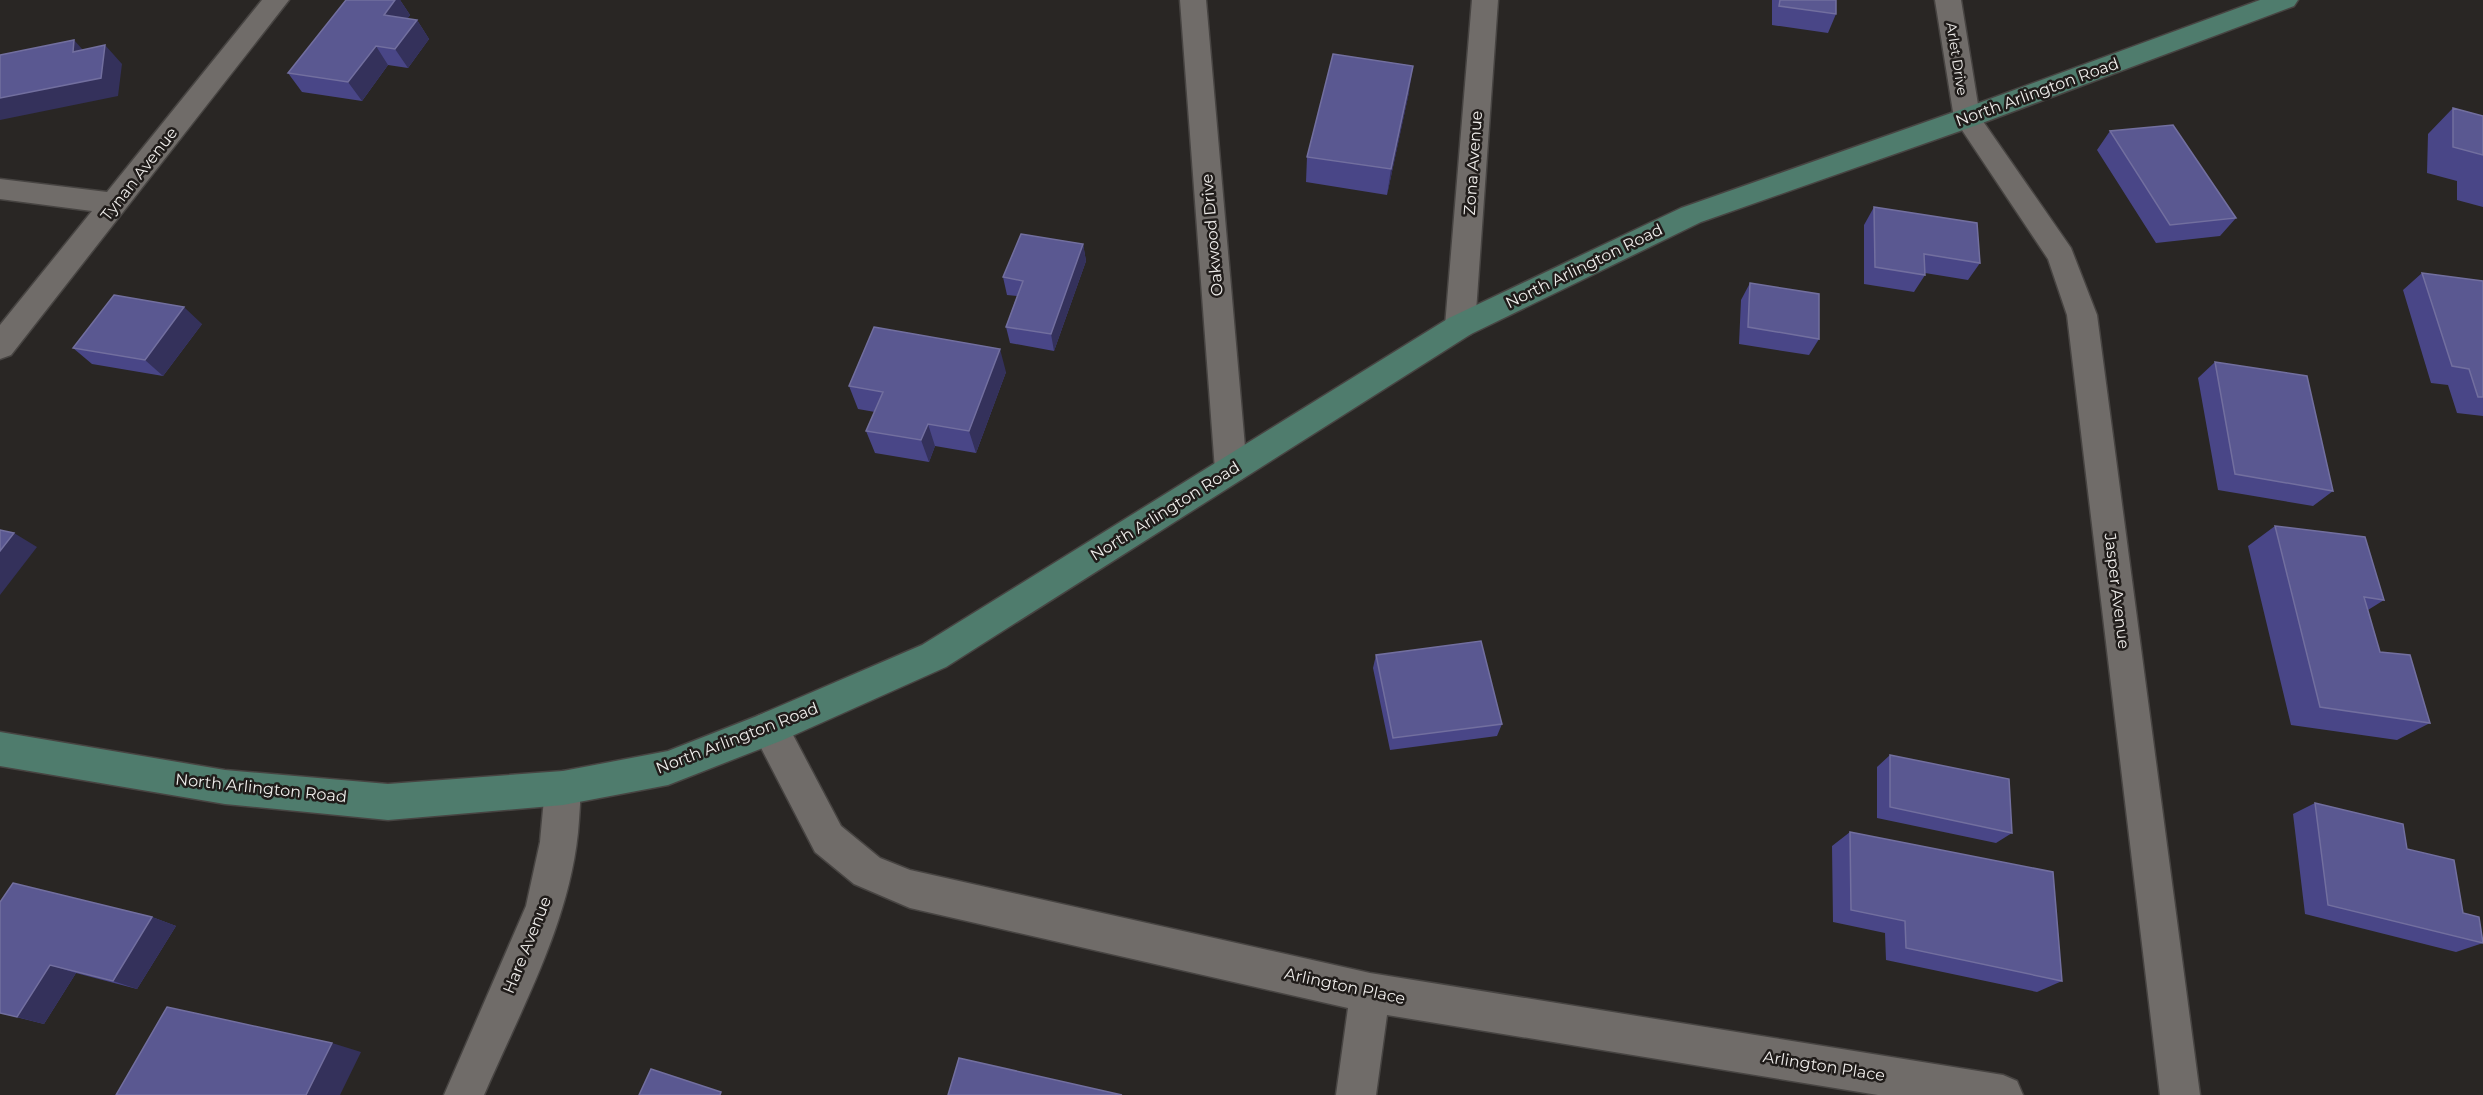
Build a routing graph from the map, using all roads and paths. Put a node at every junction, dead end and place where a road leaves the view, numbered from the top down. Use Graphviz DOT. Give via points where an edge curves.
graph roads {
  1 [pos="276,0"];
  2 [pos="1193,0"];
  3 [pos="1485,0"];
  4 [pos="1948,0"];
  5 [pos="2284,0"];
  6 [pos="1967,118"];
  7 [pos="0,189"];
  8 [pos="116,204"];
  9 [pos="1460,326"];
  10 [pos="0,347"];
  11 [pos="1231,470"];
  12 [pos="770,728"];
  13 [pos="0,749"];
  14 [pos="563,788"];
  15 [pos="1370,993"];
  16 [pos="464,1095"];
  17 [pos="1356,1095"];
  18 [pos="2003,1095"];
  19 [pos="2180,1095"];
  1 -- 8 [label="street, Tynan Avenue"];
  2 -- 11 [label="street, Oakwood Drive"];
  3 -- 9 [label="street, Zona Avenue"];
  4 -- 6 [label="street, Arlet Drive"];
  5 -- 6 [label="main road, North Arlington Road"];
  6 -- 9 [label="main road, North Arlington Road" via="1690,215"];
  6 -- 19 [label="street, Jasper Avenue" via="2061,256 2082,315"];
  7 -- 8 [label="street"];
  8 -- 10 [label="street, Tynan Avenue"];
  9 -- 11 [label="main road, North Arlington Road"];
  11 -- 12 [label="main road, North Arlington Road" via="934,656"];
  12 -- 14 [label="main road, North Arlington Road" via="668,768"];
  12 -- 15 [label="street, Arlington Place" via="828,839 867,871 910,889"];
  13 -- 14 [label="main road, North Arlington Road" via="225,787 388,802"];
  14 -- 16 [label="street, Hare Avenue" via="559,842 545,907"];
  15 -- 17 [label="street"];
  15 -- 18 [label="street, Arlington Place"];
}
